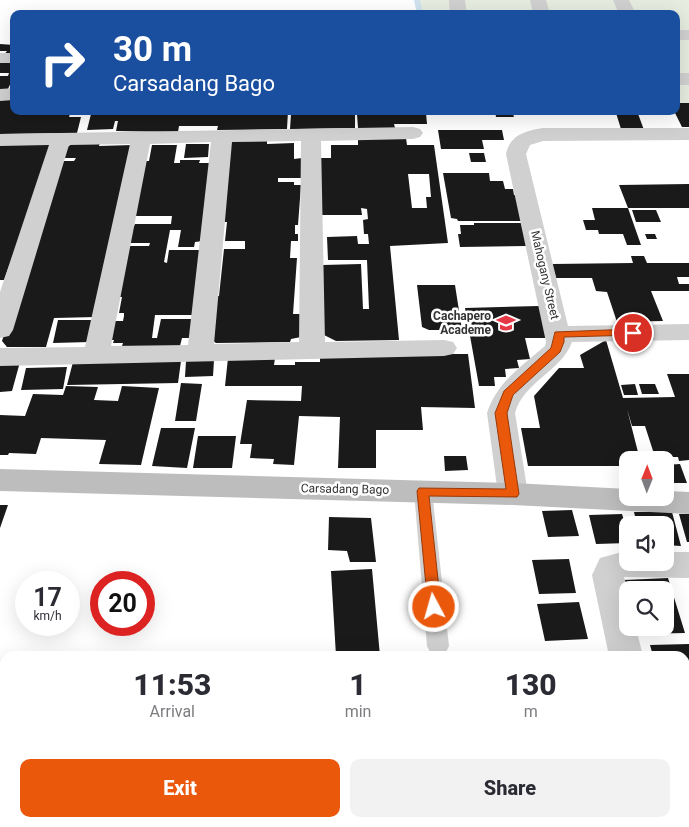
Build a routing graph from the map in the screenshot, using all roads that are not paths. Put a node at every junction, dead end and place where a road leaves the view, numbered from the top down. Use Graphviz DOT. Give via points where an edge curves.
graph roads {
  1 [pos="413,133"];
  2 [pos="689,133"];
  3 [pos="311,135"];
  4 [pos="222,136"];
  5 [pos="141,138"];
  6 [pos="61,139"];
  7 [pos="0,140"];
  8 [pos="0,330"];
  9 [pos="689,332"];
  10 [pos="558,334"];
  11 [pos="444,348"];
  12 [pos="312,350"];
  13 [pos="200,353"];
  14 [pos="96,355"];
  15 [pos="0,357"];
  16 [pos="0,480"];
  17 [pos="423,491"];
  18 [pos="513,494"];
  19 [pos="689,503"];
  20 [pos="689,565"];
  21 [pos="438,646"];
  22 [pos="625,651"];
  1 -- 3 [label="street"];
  2 -- 10 [label="street, Mahogany Street" via="576,125 533,135 516,147"];
  3 -- 4 [label="street"];
  3 -- 12 [label="street"];
  4 -- 5 [label="street"];
  4 -- 13 [label="street"];
  5 -- 6 [label="street"];
  5 -- 14 [label="street"];
  6 -- 7 [label="street"];
  6 -- 8 [label="street"];
  9 -- 10 [label="street"];
  10 -- 18 [label="street, Mahogany Street" via="556,350 508,393 503,404 501,413"];
  11 -- 12 [label="street"];
  12 -- 13 [label="street"];
  13 -- 14 [label="street"];
  14 -- 15 [label="street"];
  16 -- 17 [label="street, Carsadang Bago"];
  17 -- 18 [label="street, Carsadang Bago"];
  17 -- 21 [label="lane"];
  18 -- 19 [label="street, Carsadang Bago"];
  20 -- 22 [label="street" via="622,564 611,567 608,575"];
}
